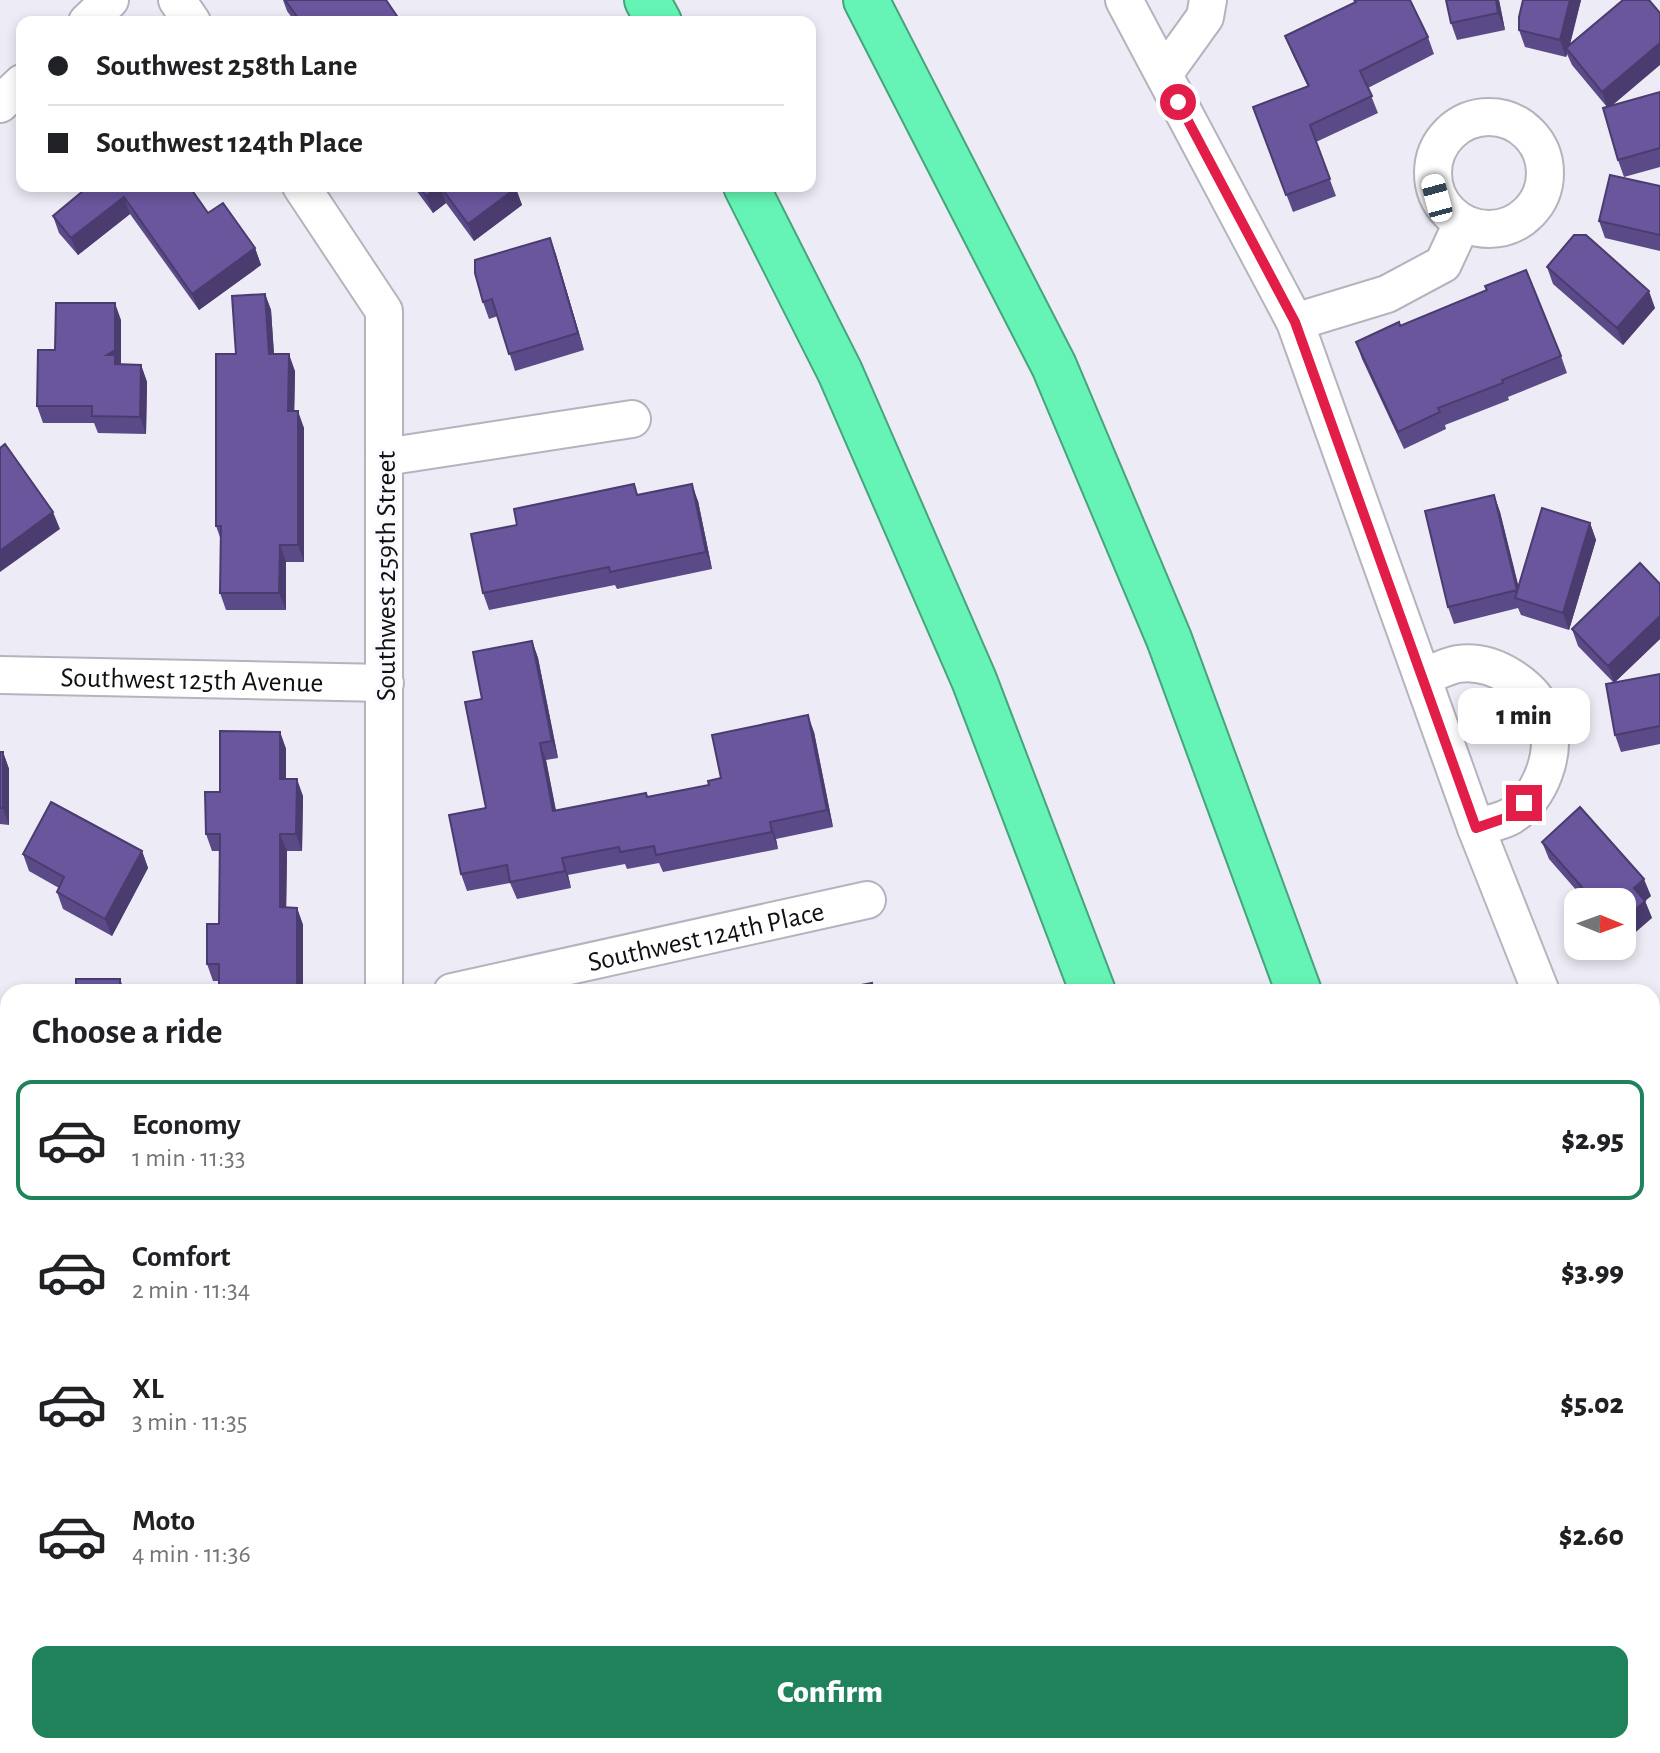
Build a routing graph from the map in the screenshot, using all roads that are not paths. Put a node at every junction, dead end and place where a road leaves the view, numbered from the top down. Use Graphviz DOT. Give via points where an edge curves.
graph roads {
  1 [pos="110,0"];
  2 [pos="866,0"];
  3 [pos="1124,0"];
  4 [pos="1208,0"];
  5 [pos="93,16"];
  6 [pos="1164,74"];
  7 [pos="16,89"];
  8 [pos="0,104"];
  9 [pos="305,192"];
  10 [pos="749,192"];
  11 [pos="1462,223"];
  12 [pos="1295,322"];
  13 [pos="632,419"];
  14 [pos="385,457"];
  15 [pos="0,675"];
  16 [pos="1423,677"];
  17 [pos="385,683"];
  18 [pos="1476,828"];
  19 [pos="867,900"];
  20 [pos="384,984"];
  21 [pos="488,984"];
  22 [pos="1090,984"];
  23 [pos="1296,984"];
  24 [pos="1538,984"];
  1 -- 5 [label="street"];
  2 -- 23 [label="highway" via="1054,366 1169,639"];
  3 -- 6 [label="street"];
  4 -- 6 [label="street" via="1205,17"];
  6 -- 12 [label="street"];
  7 -- 8 [label="street"];
  9 -- 14 [label="street, Southwest 259th Street" via="384,311"];
  10 -- 22 [label="highway" via="840,372 974,680"];
  11 -- 12 [label="street" via="1443,264 1387,294"];
  12 -- 16 [label="street"];
  13 -- 14 [label="street"];
  14 -- 17 [label="street, Southwest 259th Street"];
  15 -- 17 [label="street, Southwest 125th Avenue"];
  16 -- 18 [label="street"];
  16 -- 18 [label="street" via="1458,664 1495,668 1526,687 1546,719 1550,755 1537,790 1511,816"];
  17 -- 20 [label="street, Southwest 259th Street"];
  18 -- 24 [label="street"];
  19 -- 21 [label="street, Southwest 124th Place"];
}
